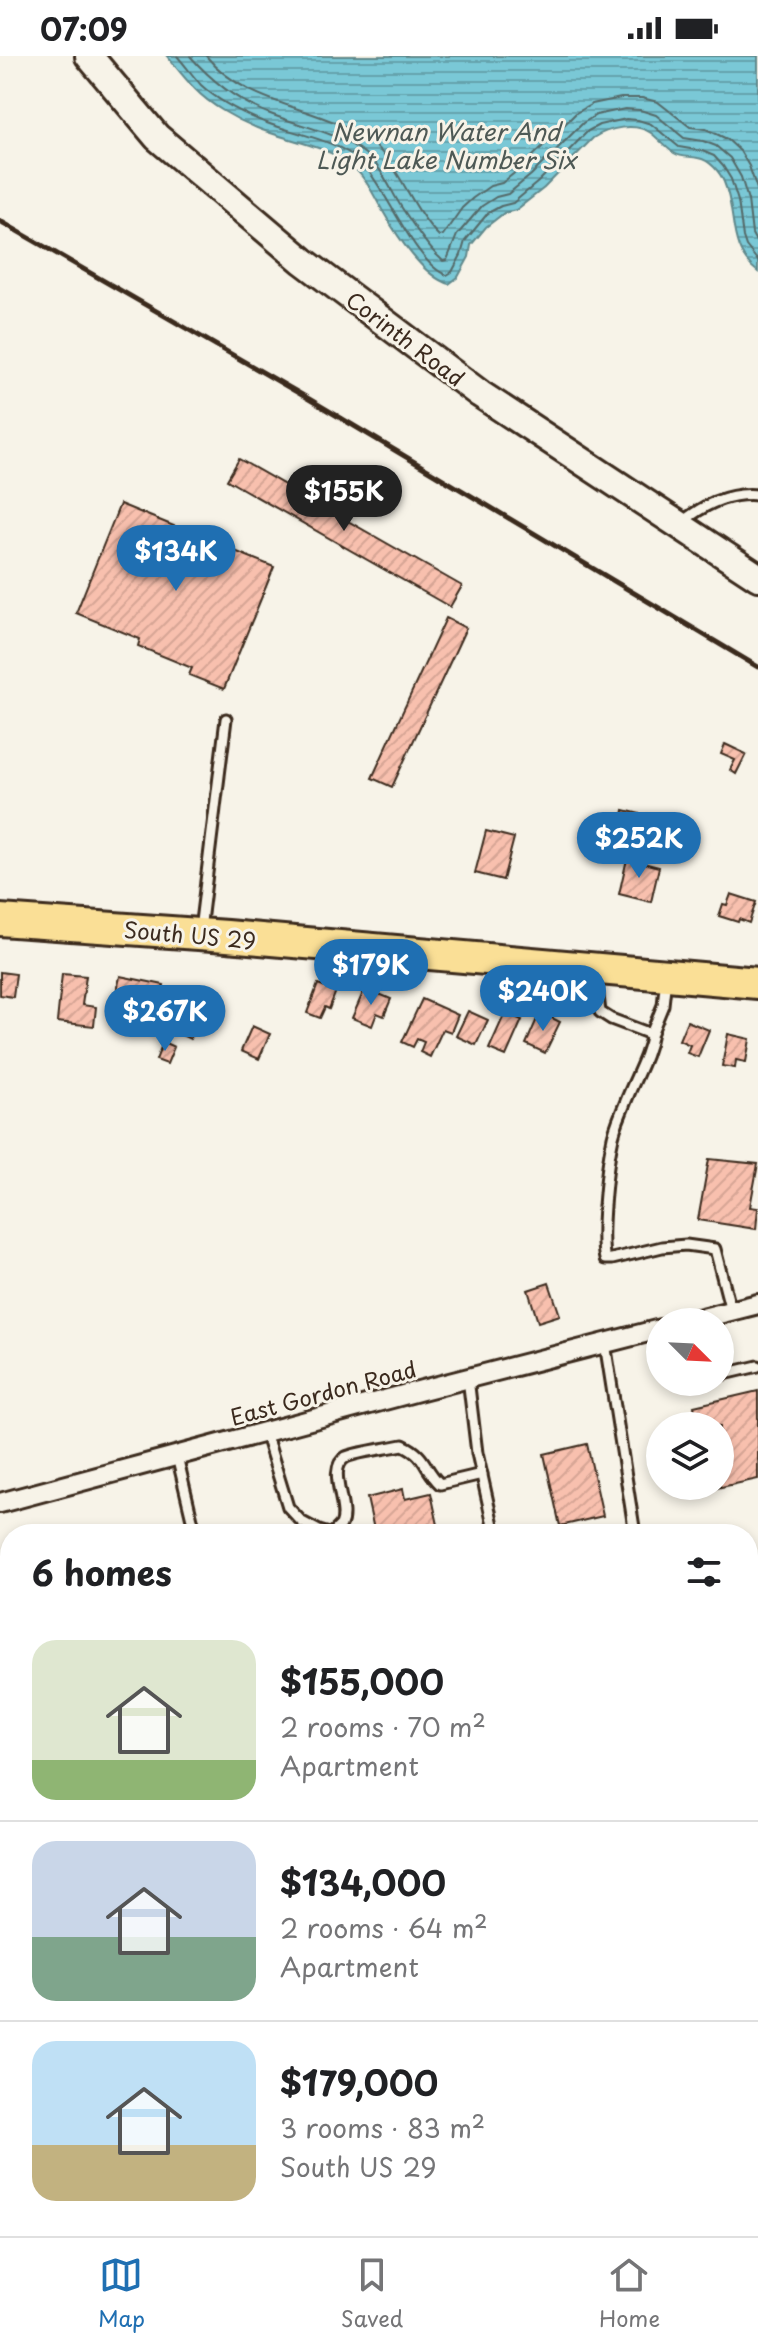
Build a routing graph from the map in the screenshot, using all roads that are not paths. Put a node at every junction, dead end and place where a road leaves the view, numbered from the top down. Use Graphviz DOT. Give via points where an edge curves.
graph roads {
  1 [pos="89,56"];
  2 [pos="758,495"];
  3 [pos="678,525"];
  4 [pos="758,577"];
  5 [pos="226,719"];
  6 [pos="0,920"];
  7 [pos="199,934"];
  8 [pos="595,969"];
  9 [pos="667,975"];
  10 [pos="758,983"];
  11 [pos="652,1032"];
  12 [pos="758,1304"];
  13 [pos="730,1308"];
  14 [pos="734,1310"];
  15 [pos="646,1333"];
  16 [pos="605,1343"];
  17 [pos="758,1366"];
  18 [pos="734,1372"];
  19 [pos="468,1378"];
  20 [pos="265,1432"];
  21 [pos="177,1456"];
  22 [pos="482,1474"];
  23 [pos="0,1503"];
  24 [pos="193,1524"];
  25 [pos="306,1524"];
  26 [pos="341,1524"];
  27 [pos="493,1524"];
  28 [pos="633,1524"];
  1 -- 3 [label="street, Corinth Road" via="157,137 303,261 480,394"];
  2 -- 3 [label="lane" via="722,499"];
  3 -- 4 [label="street, Corinth Road"];
  5 -- 7 [label="lane"];
  6 -- 7 [label="main road, South US 29"];
  7 -- 8 [label="main road, South US 29"];
  8 -- 9 [label="main road, South US 29"];
  8 -- 11 [label="lane" via="600,1012"];
  9 -- 10 [label="main road, South US 29"];
  9 -- 11 [label="lane"];
  11 -- 13 [label="lane" via="649,1052 612,1140 602,1251 605,1259 612,1259 674,1246 715,1249"];
  12 -- 14 [label="street"];
  15 -- 16 [label="street, East Gordon Road"];
  16 -- 19 [label="street, East Gordon Road"];
  16 -- 28 [label="lane"];
  17 -- 18 [label="lane"];
  19 -- 20 [label="street, East Gordon Road"];
  19 -- 22 [label="lane"];
  20 -- 21 [label="street, East Gordon Road"];
  20 -- 25 [label="lane" via="288,1507"];
  21 -- 23 [label="street, East Gordon Road"];
  21 -- 24 [label="lane"];
  22 -- 26 [label="lane" via="440,1484 422,1457 403,1445 346,1457 337,1475"];
  22 -- 27 [label="lane"];
}
